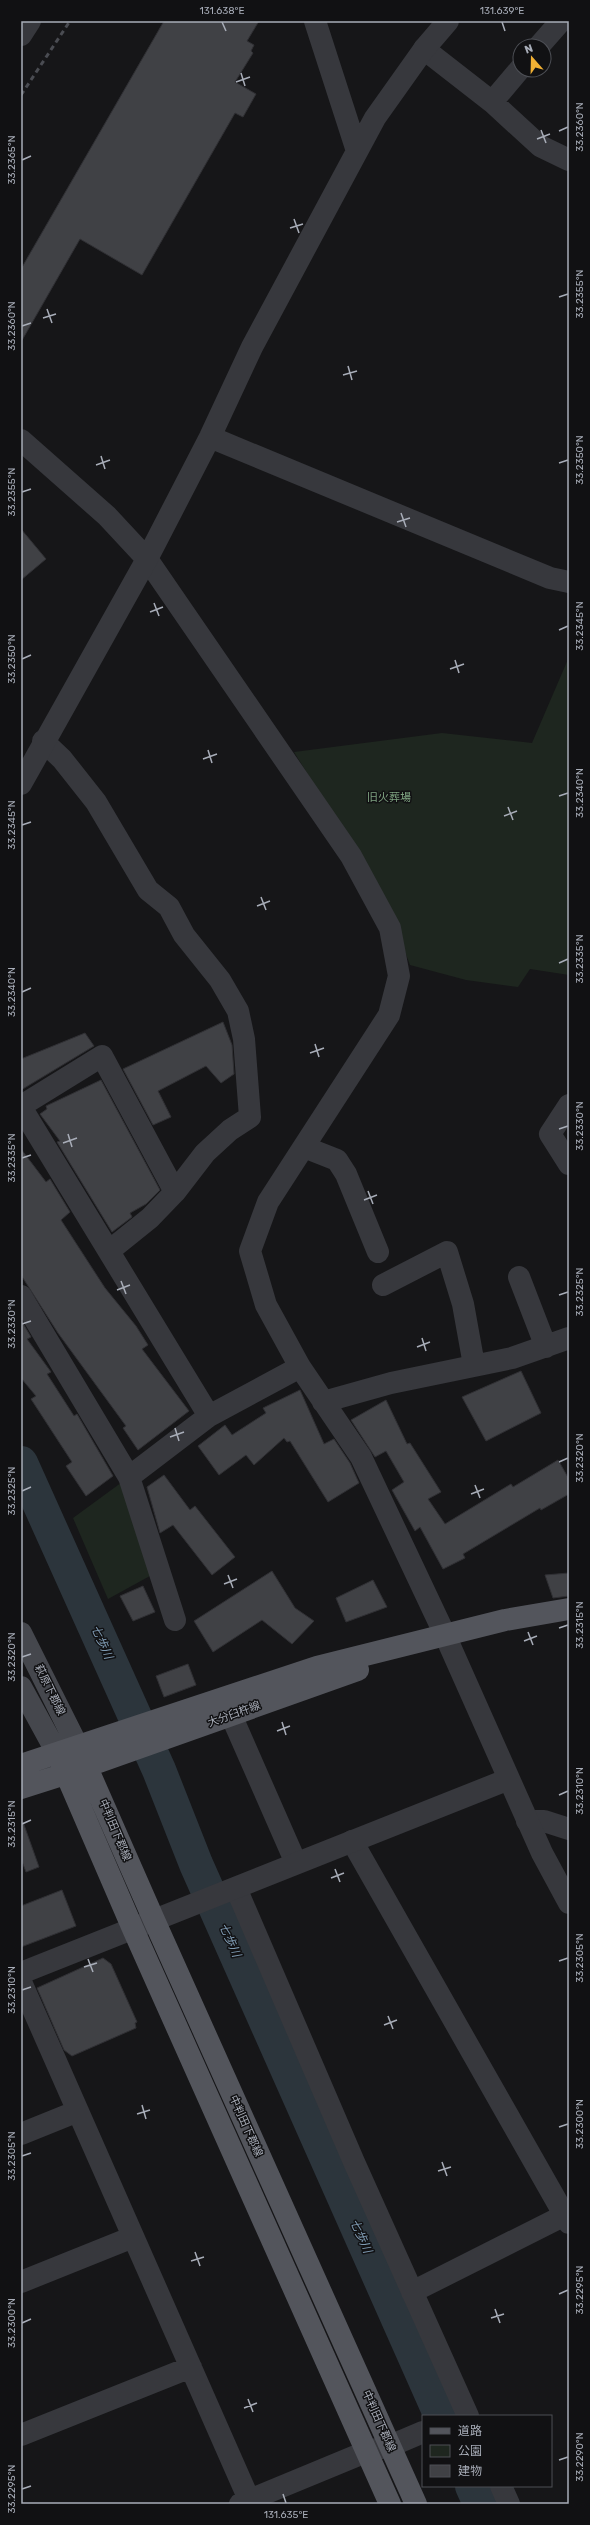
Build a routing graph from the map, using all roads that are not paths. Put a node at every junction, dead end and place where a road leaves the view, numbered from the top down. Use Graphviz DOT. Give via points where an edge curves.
graph roads {
  1 [pos="30,21"];
  2 [pos="315,21"];
  3 [pos="448,21"];
  4 [pos="561,21"];
  5 [pos="21,35"];
  6 [pos="546,38"];
  7 [pos="424,49"];
  8 [pos="512,78"];
  9 [pos="492,102"];
  10 [pos="357,151"];
  11 [pos="569,160"];
  12 [pos="210,437"];
  13 [pos="21,440"];
  14 [pos="147,559"];
  15 [pos="569,582"];
  16 [pos="43,741"];
  17 [pos="21,784"];
  18 [pos="21,1106"];
  19 [pos="569,1106"];
  20 [pos="304,1147"];
  21 [pos="569,1164"];
  22 [pos="175,1192"];
  23 [pos="109,1251"];
  24 [pos="378,1252"];
  25 [pos="518,1277"];
  26 [pos="382,1285"];
  27 [pos="21,1296"];
  28 [pos="569,1338"];
  29 [pos="546,1347"];
  30 [pos="474,1365"];
  31 [pos="300,1367"];
  32 [pos="323,1402"];
  33 [pos="209,1416"];
  34 [pos="128,1477"];
  35 [pos="569,1609"];
  36 [pos="175,1620"];
  37 [pos="21,1633"];
  38 [pos="445,1635"];
  39 [pos="21,1687"];
  40 [pos="231,1715"];
  41 [pos="163,1729"];
  42 [pos="119,1744"];
  43 [pos="78,1746"];
  44 [pos="57,1753"];
  45 [pos="21,1765"];
  46 [pos="87,1766"];
  47 [pos="65,1774"];
  48 [pos="509,1779"];
  49 [pos="21,1788"];
  50 [pos="527,1821"];
  51 [pos="569,1829"];
  52 [pos="352,1841"];
  53 [pos="296,1863"];
  54 [pos="234,1889"];
  55 [pos="569,1903"];
  56 [pos="154,1920"];
  57 [pos="133,1929"];
  58 [pos="21,1973"];
  59 [pos="21,1982"];
  60 [pos="78,2111"];
  61 [pos="21,2134"];
  62 [pos="568,2217"];
  63 [pos="133,2237"];
  64 [pos="21,2282"];
  65 [pos="412,2292"];
  66 [pos="191,2367"];
  67 [pos="463,2415"];
  68 [pos="420,2433"];
  69 [pos="21,2435"];
  70 [pos="390,2446"];
  71 [pos="368,2451"];
  72 [pos="501,2487"];
  73 [pos="247,2503"];
  74 [pos="390,2504"];
  75 [pos="416,2504"];
  76 [pos="509,2504"];
  1 -- 5 [label="street"];
  2 -- 10 [label="street"];
  3 -- 7 [label="street"];
  4 -- 6 [label="street"];
  7 -- 9 [label="street"];
  7 -- 10 [label="street" via="375,118"];
  8 -- 9 [label="street"];
  9 -- 11 [label="street" via="540,146"];
  10 -- 12 [label="street" via="252,347"];
  12 -- 14 [label="street"];
  12 -- 15 [label="street" via="550,578"];
  13 -- 14 [label="street" via="107,516"];
  14 -- 16 [label="street"];
  14 -- 20 [label="street" via="351,856 390,928 399,976 389,1015"];
  16 -- 17 [label="street"];
  16 -- 22 [label="street" via="62,759 96,802 148,890 169,907 184,935 220,980 238,1011 244,1039 250,1117 230,1130 205,1153"];
  18 -- 22 [label="street" via="102,1056"];
  18 -- 23 [label="street"];
  19 -- 21 [label="street" via="550,1134"];
  20 -- 24 [label="street" via="337,1160 346,1174"];
  20 -- 31 [label="street" via="268,1202 250,1251 266,1305"];
  22 -- 23 [label="street" via="150,1218"];
  23 -- 33 [label="street"];
  25 -- 29 [label="street"];
  26 -- 30 [label="street" via="447,1252 463,1304"];
  27 -- 34 [label="street"];
  28 -- 29 [label="street"];
  29 -- 30 [label="street" via="512,1358"];
  30 -- 32 [label="street"];
  31 -- 32 [label="street"];
  31 -- 33 [label="street"];
  32 -- 38 [label="street" via="361,1457"];
  33 -- 34 [label="street"];
  34 -- 36 [label="street"];
  35 -- 38 [label="main road, 大分臼杵線"];
  37 -- 43 [label="main road, 萩原下郡線"];
  38 -- 40 [label="main road, 大分臼杵線"];
  38 -- 41 [label="main road, 大分臼杵線" via="318,1667"];
  38 -- 48 [label="street"];
  39 -- 44 [label="main road"];
  40 -- 41 [label="main road, 大分臼杵線"];
  40 -- 53 [label="street"];
  41 -- 42 [label="main road, 大分臼杵線"];
  42 -- 43 [label="main road, 大分臼杵線"];
  42 -- 46 [label="main road, 大分臼杵線"];
  43 -- 44 [label="main road, 大分臼杵線"];
  43 -- 46 [label="main road, 中判田下郡線"];
  44 -- 45 [label="main road, 大分臼杵線"];
  44 -- 47 [label="main road, 中判田下郡線"];
  46 -- 47 [label="main road, 大分臼杵線"];
  46 -- 56 [label="main road, 中判田下郡線"];
  47 -- 49 [label="main road, 大分臼杵線"];
  47 -- 57 [label="main road, 中判田下郡線"];
  48 -- 50 [label="street"];
  48 -- 52 [label="street"];
  50 -- 51 [label="street" via="544,1821"];
  50 -- 55 [label="street"];
  52 -- 53 [label="street"];
  52 -- 62 [label="street"];
  53 -- 54 [label="street"];
  54 -- 56 [label="street"];
  54 -- 65 [label="street"];
  56 -- 57 [label="street"];
  56 -- 70 [label="main road, 中判田下郡線"];
  57 -- 58 [label="street"];
  57 -- 71 [label="main road, 中判田下郡線"];
  59 -- 60 [label="street"];
  60 -- 61 [label="street"];
  60 -- 63 [label="street"];
  62 -- 65 [label="street"];
  63 -- 64 [label="street"];
  63 -- 66 [label="street"];
  65 -- 67 [label="street"];
  66 -- 69 [label="street"];
  66 -- 73 [label="street"];
  68 -- 70 [label="street"];
  70 -- 71 [label="street"];
  70 -- 75 [label="main road, 中判田下郡線"];
  71 -- 73 [label="street"];
  71 -- 74 [label="main road, 中判田下郡線"];
  72 -- 76 [label="street"];
}
